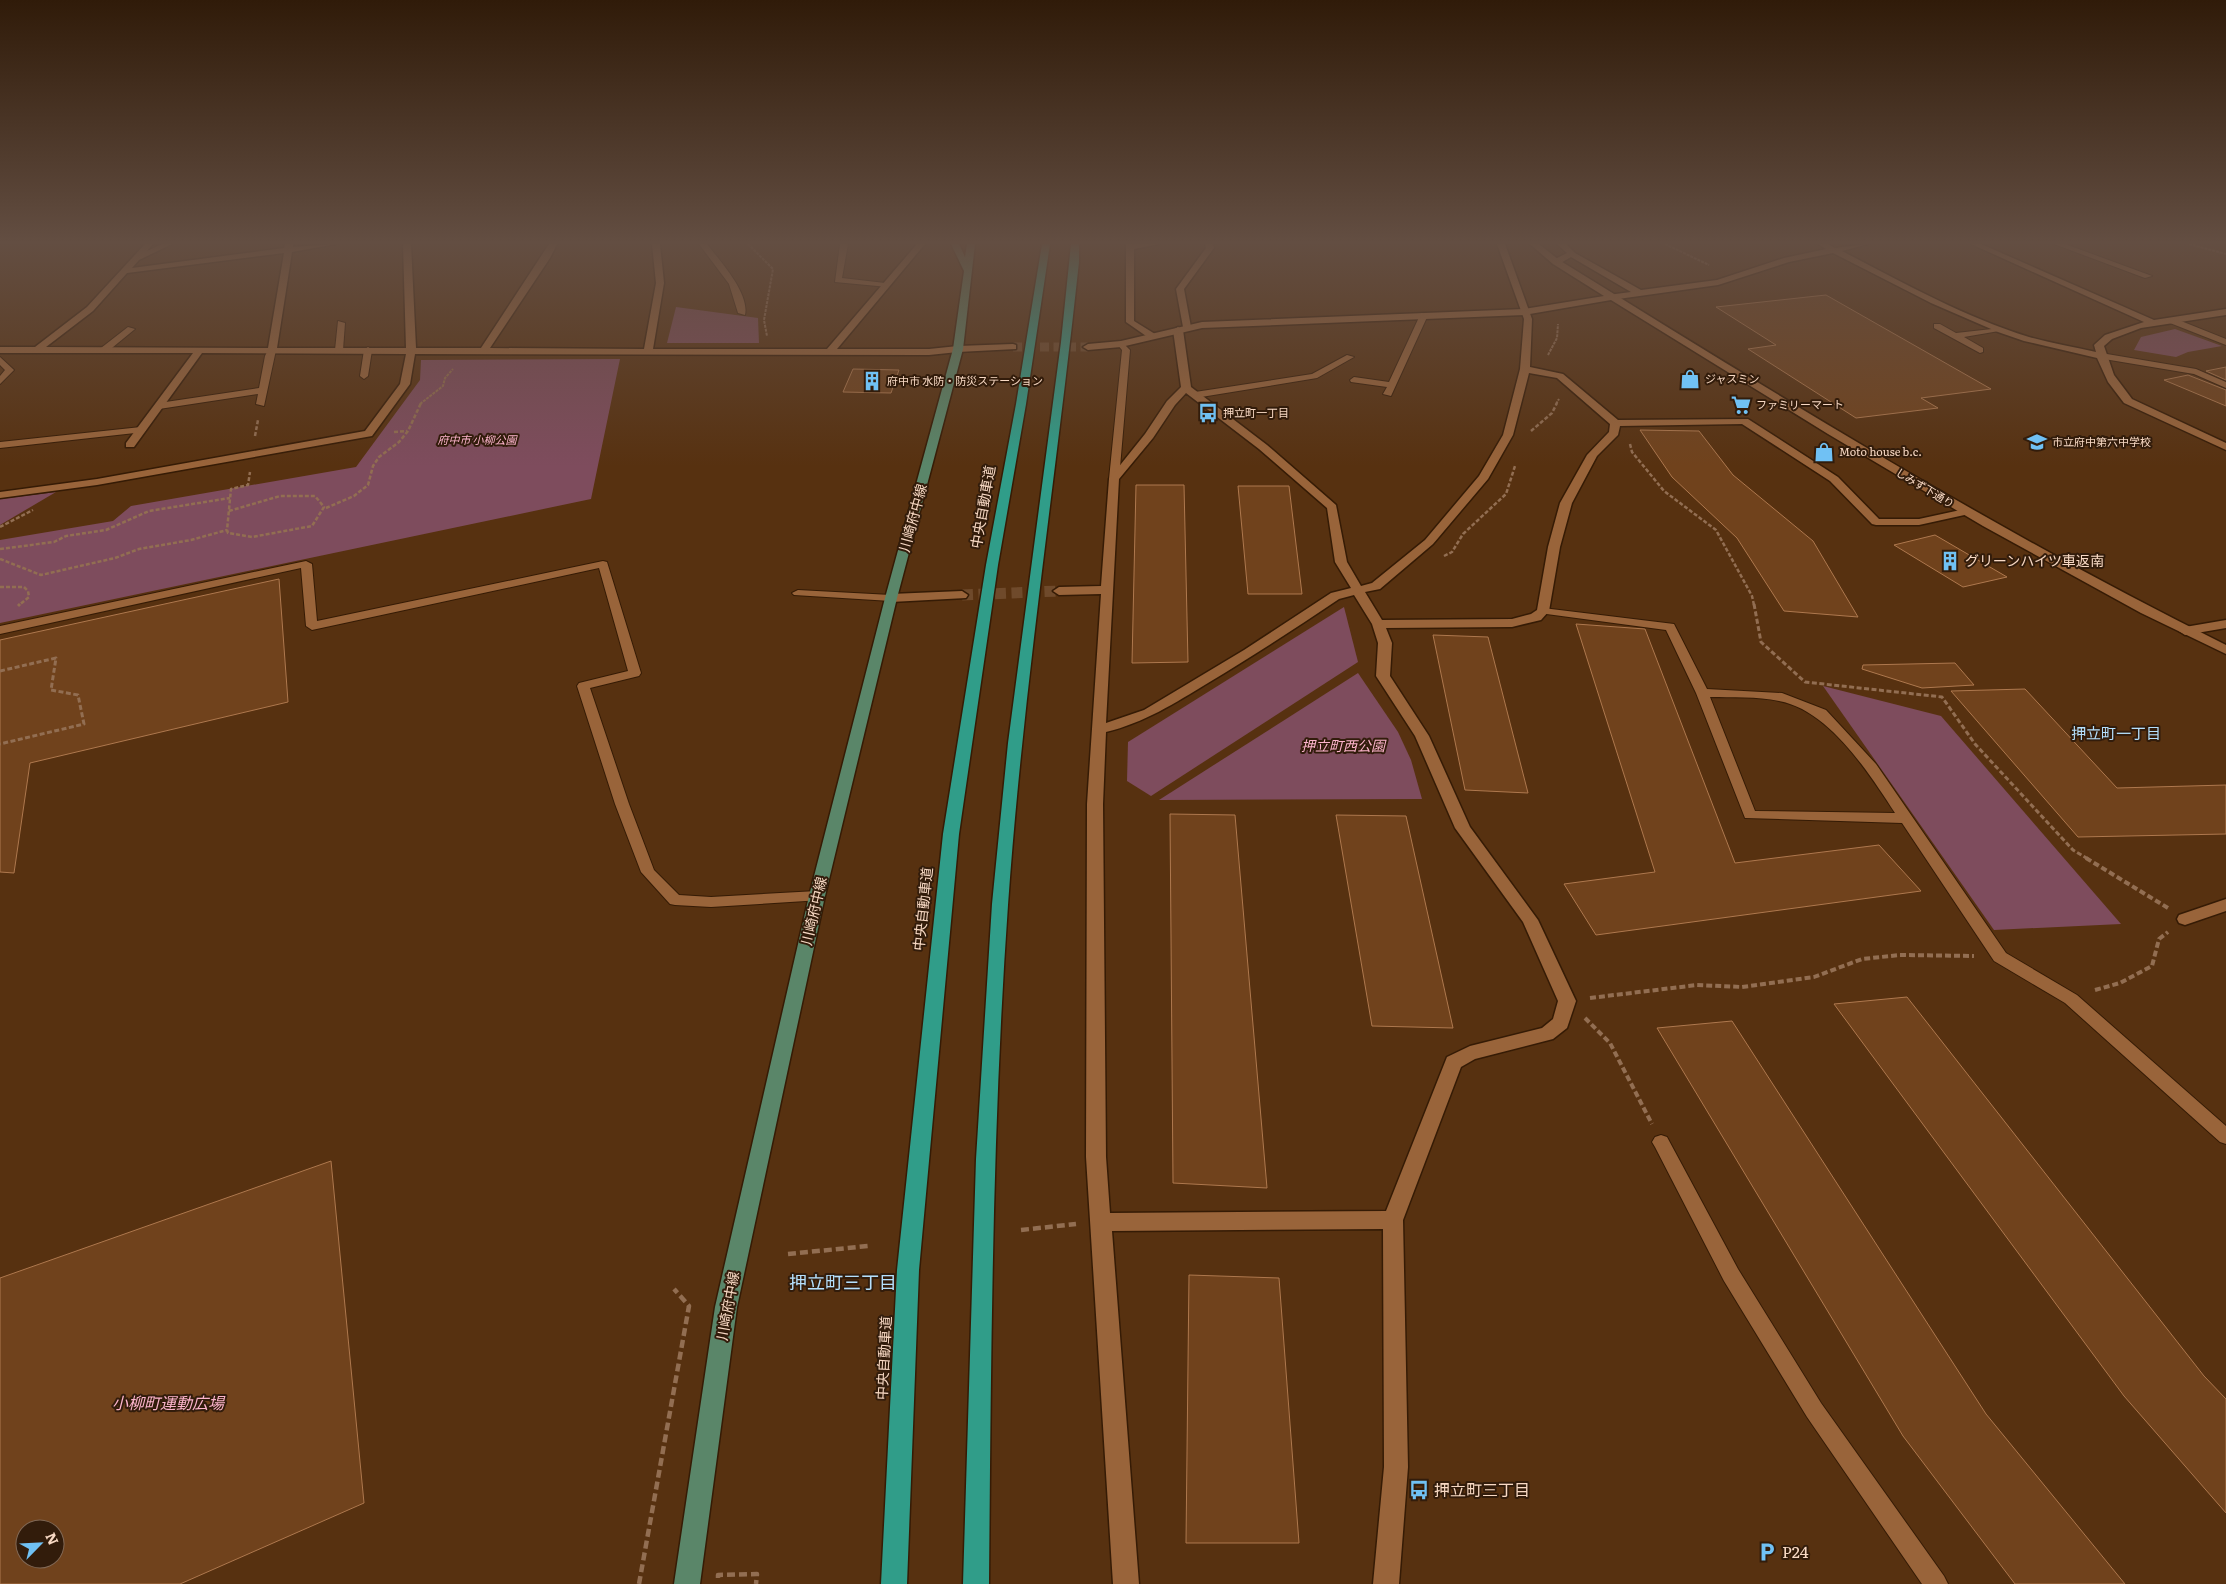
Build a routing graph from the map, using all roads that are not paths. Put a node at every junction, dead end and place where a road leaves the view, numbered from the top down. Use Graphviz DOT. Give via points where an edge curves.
graph roads {
  1 [pos="78,318"];
  2 [pos="277,318"];
  3 [pos="409,318"];
  4 [pos="506,318"];
  5 [pos="654,318"];
  6 [pos="858,318"];
  7 [pos="962,318"];
  8 [pos="1034,318"];
  9 [pos="1069,318"];
  10 [pos="1130,318"];
  11 [pos="1181,318"];
  12 [pos="1352,318"];
  13 [pos="1423,318"];
  14 [pos="1527,318"];
  15 [pos="1645,318"];
  16 [pos="1973,318"];
  17 [pos="2141,318"];
  18 [pos="2190,318"];
  19 [pos="2172,321"];
  20 [pos="341,323"];
  21 [pos="2155,324"];
  22 [pos="1937,326"];
  23 [pos="1182,328"];
  24 [pos="131,329"];
  25 [pos="2001,330"];
  26 [pos="1152,336"];
  27 [pos="1955,336"];
  28 [pos="2226,342"];
  29 [pos="1121,344"];
  30 [pos="1014,347"];
  31 [pos="1088,347"];
  32 [pos="958,349"];
  33 [pos="0,350"];
  34 [pos="37,350"];
  35 [pos="104,350"];
  36 [pos="200,350"];
  37 [pos="272,350"];
  38 [pos="339,350"];
  39 [pos="368,350"];
  40 [pos="1980,350"];
  41 [pos="411,351"];
  42 [pos="484,351"];
  43 [pos="648,351"];
  44 [pos="830,351"];
  45 [pos="2101,356"];
  46 [pos="1350,357"];
  47 [pos="0,360"];
  48 [pos="1525,369"];
  49 [pos="364,376"];
  50 [pos="1354,380"];
  51 [pos="0,381"];
  52 [pos="2226,385"];
  53 [pos="264,390"];
  54 [pos="1190,392"];
  55 [pos="261,404"];
  56 [pos="160,406"];
  57 [pos="1615,423"];
  58 [pos="141,430"];
  59 [pos="130,444"];
  60 [pos="0,445"];
  61 [pos="2226,447"];
  62 [pos="1114,479"];
  63 [pos="0,495"];
  64 [pos="1965,512"];
  65 [pos="1106,590"];
  66 [pos="1059,591"];
  67 [pos="1357,591"];
  68 [pos="798,593"];
  69 [pos="962,595"];
  70 [pos="891,598"];
  71 [pos="1543,612"];
  72 [pos="1378,624"];
  73 [pos="2226,624"];
  74 [pos="0,630"];
  75 [pos="2185,631"];
  76 [pos="2226,650"];
  77 [pos="1702,693"];
  78 [pos="1099,729"];
  79 [pos="1904,818"];
  80 [pos="817,896"];
  81 [pos="2226,905"];
  82 [pos="2184,919"];
  83 [pos="2226,1138"];
  84 [pos="1661,1142"];
  85 [pos="1393,1220"];
  86 [pos="1099,1222"];
  87 [pos="687,1584"];
  88 [pos="894,1584"];
  89 [pos="976,1584"];
  90 [pos="1126,1584"];
  91 [pos="1386,1584"];
  92 [pos="1936,1584"];
  1 -- 34 [label="street"];
  2 -- 37 [label="street"];
  3 -- 41 [label="street"];
  4 -- 42 [label="street"];
  5 -- 43 [label="street"];
  6 -- 44 [label="street"];
  7 -- 32 [label="main road, 川崎府中線"];
  8 -- 88 [label="highway, 中央自動車道" via="992,565 939,942 908,1270"];
  9 -- 89 [label="highway" via="1010,797 1000,907 982,1248"];
  10 -- 26 [label="street" via="1130,322"];
  11 -- 23 [label="street"];
  12 -- 23 [label="street" via="1202,324"];
  13 -- 50 [label="lane" via="1390,389"];
  14 -- 48 [label="street"];
  15 -- 64 [label="street, しみず下通り"];
  16 -- 25 [label="street"];
  17 -- 21 [label="street"];
  18 -- 19 [label="street"];
  19 -- 21 [label="street"];
  19 -- 28 [label="lane"];
  20 -- 38 [label="lane"];
  21 -- 45 [label="street" via="2126,328 2105,338 2099,345"];
  22 -- 27 [label="lane"];
  23 -- 26 [label="street"];
  23 -- 54 [label="street"];
  24 -- 35 [label="lane"];
  25 -- 27 [label="lane"];
  25 -- 45 [label="street"];
  26 -- 29 [label="street"];
  27 -- 40 [label="lane"];
  29 -- 31 [label="street"];
  29 -- 62 [label="lane" via="1126,350"];
  30 -- 32 [label="street"];
  32 -- 44 [label="street" via="929,352"];
  32 -- 70 [label="main road, 川崎府中線"];
  33 -- 34 [label="street"];
  34 -- 35 [label="street"];
  35 -- 36 [label="street"];
  36 -- 37 [label="street"];
  36 -- 56 [label="street"];
  37 -- 38 [label="street"];
  37 -- 53 [label="lane"];
  38 -- 39 [label="street"];
  39 -- 41 [label="street"];
  39 -- 49 [label="lane"];
  41 -- 42 [label="street"];
  41 -- 63 [label="street" via="405,384 368,434 97,482"];
  42 -- 43 [label="street"];
  43 -- 44 [label="street"];
  45 -- 52 [label="lane" via="2179,368"];
  45 -- 61 [label="street" via="2118,392 2128,401"];
  46 -- 54 [label="lane" via="1314,376"];
  47 -- 51 [label="lane" via="10,370"];
  48 -- 57 [label="street" via="1560,376"];
  48 -- 67 [label="street" via="1508,435 1484,477 1429,542 1376,586"];
  53 -- 55 [label="lane"];
  53 -- 56 [label="lane"];
  54 -- 62 [label="street" via="1171,403"];
  54 -- 67 [label="street" via="1263,447 1332,507 1341,562"];
  56 -- 58 [label="street"];
  57 -- 64 [label="street" via="1744,422 1834,479 1876,522 1919,522"];
  57 -- 71 [label="street" via="1614,433 1592,454 1566,503 1554,547"];
  58 -- 59 [label="street"];
  58 -- 60 [label="lane"];
  62 -- 65 [label="street"];
  64 -- 75 [label="street, しみず下通り"];
  65 -- 66 [label="street"];
  65 -- 78 [label="street"];
  67 -- 72 [label="street"];
  67 -- 78 [label="street" via="1335,596 1149,713"];
  68 -- 70 [label="lane"];
  69 -- 70 [label="street"];
  70 -- 80 [label="main road, 川崎府中線"];
  71 -- 72 [label="street" via="1512,623"];
  71 -- 77 [label="lane" via="1670,627"];
  72 -- 85 [label="street" via="1385,643 1383,676 1422,736 1462,828 1530,920 1567,1001 1561,1023 1548,1034 1470,1052 1454,1062"];
  73 -- 75 [label="street"];
  74 -- 80 [label="lane" via="306,564 312,626 604,564 635,672 583,686 648,872 675,900 711,902"];
  75 -- 76 [label="street, しみず下通り"];
  77 -- 79 [label="lane" via="1782,697 1821,713 1871,767"];
  77 -- 79 [label="lane" via="1750,815"];
  78 -- 86 [label="street" via="1095,814"];
  79 -- 83 [label="lane" via="2000,957 2071,999"];
  80 -- 87 [label="main road, 川崎府中線" via="726,1307"];
  81 -- 82 [label="street"];
  84 -- 92 [label="lane" via="1731,1274 1814,1410"];
  85 -- 86 [label="street"];
  85 -- 91 [label="street" via="1396,1467"];
  86 -- 90 [label="street"];
}
